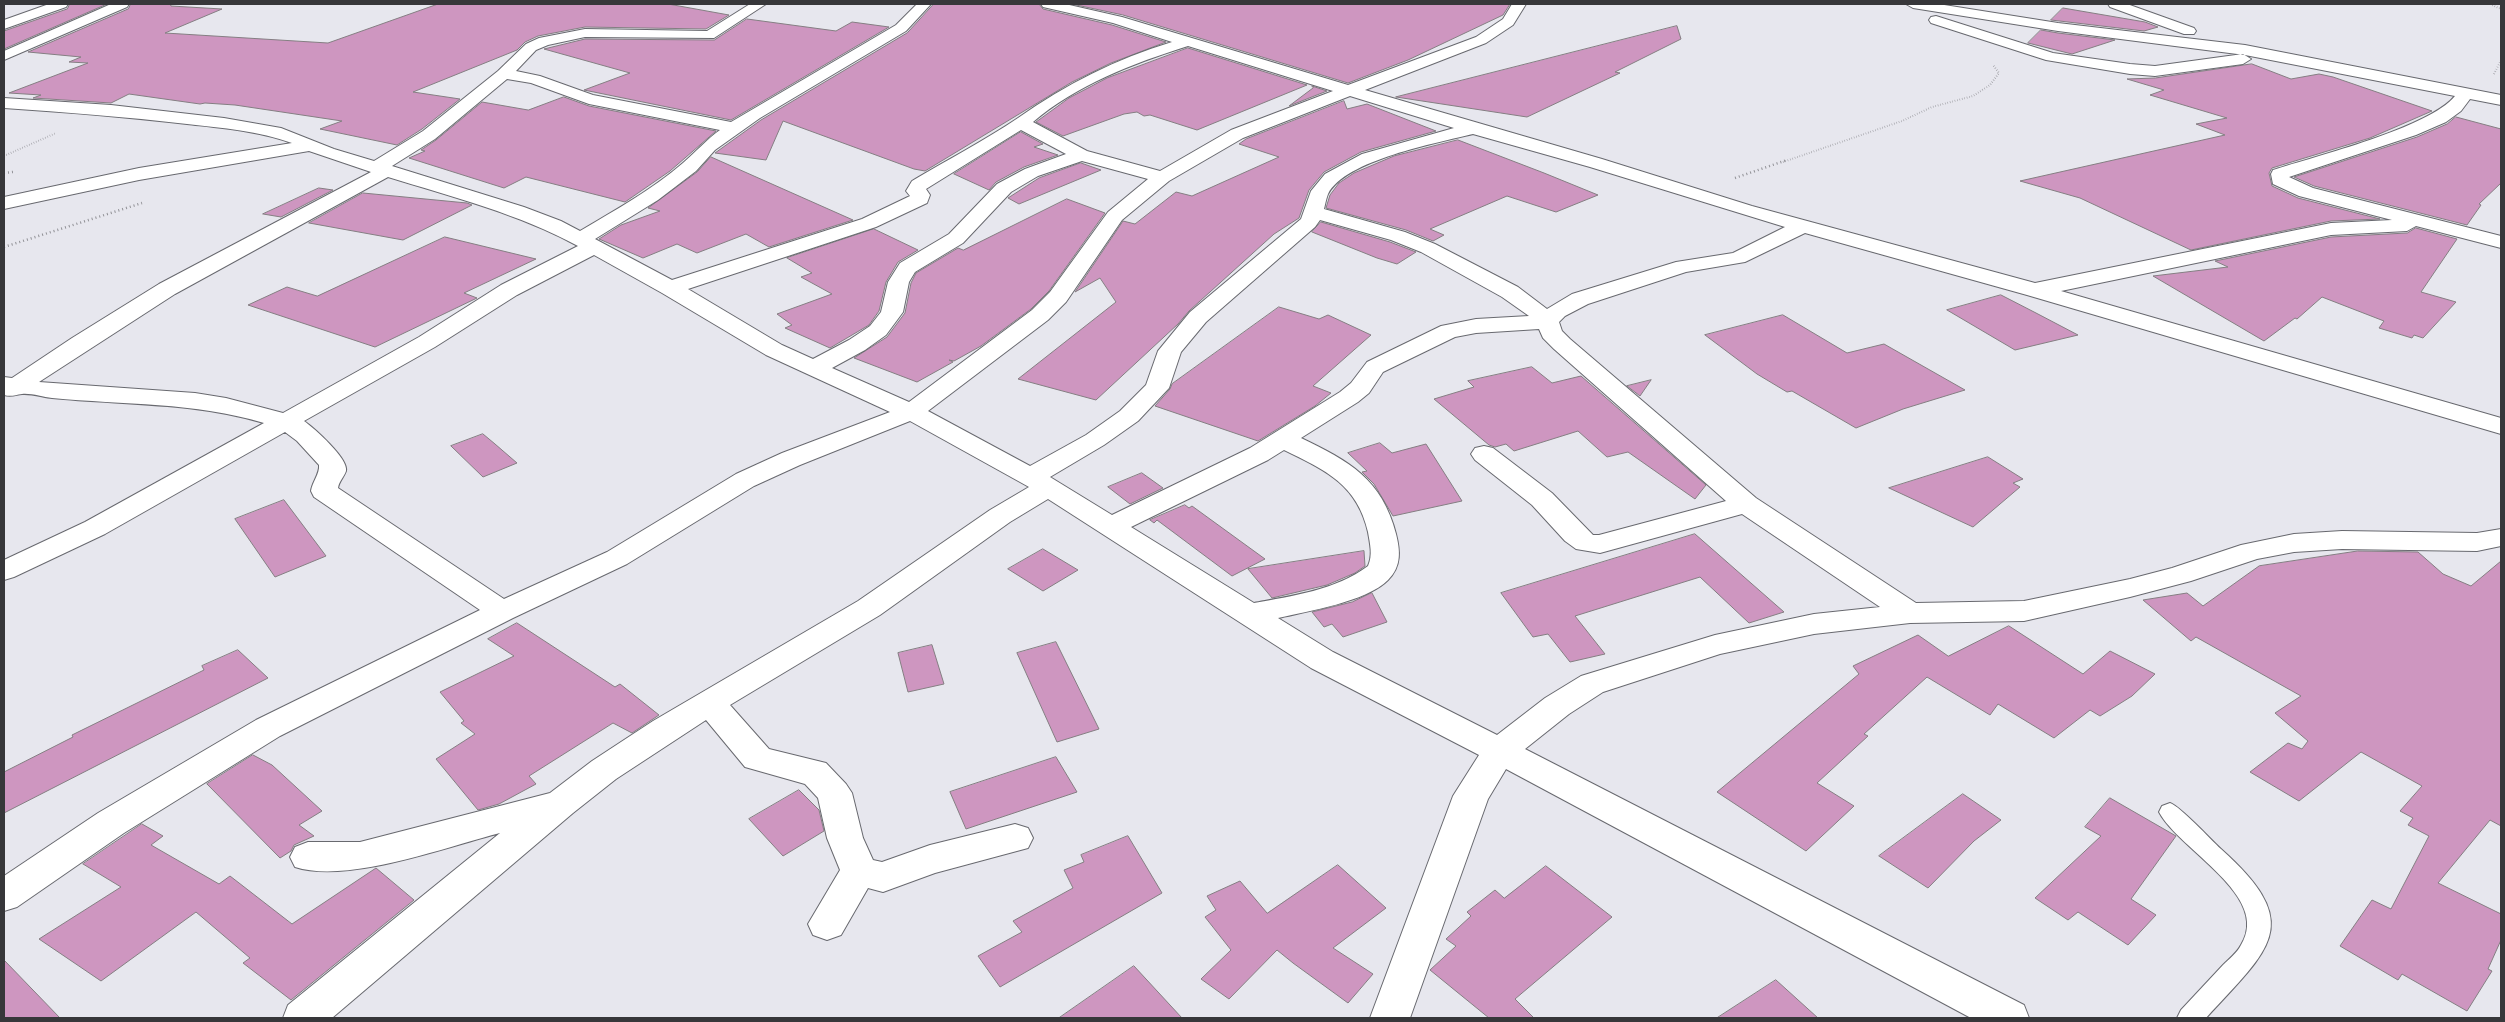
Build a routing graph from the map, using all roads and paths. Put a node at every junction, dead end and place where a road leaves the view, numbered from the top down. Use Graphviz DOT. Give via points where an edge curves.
graph roads {
  1 [pos="61,4"];
  2 [pos="122,4"];
  3 [pos="759,4"];
  4 [pos="924,4"];
  5 [pos="1048,4"];
  6 [pos="1091,4"];
  7 [pos="1519,4"];
  8 [pos="1915,4"];
  9 [pos="2115,4"];
  10 [pos="2490,4"];
  11 [pos="2501,9"];
  12 [pos="1074,10"];
  13 [pos="4,25"];
  14 [pos="1954,27"];
  15 [pos="1186,42"];
  16 [pos="2245,50"];
  17 [pos="4,56"];
  18 [pos="2270,56"];
  19 [pos="504,74"];
  20 [pos="1350,91"];
  21 [pos="2466,94"];
  22 [pos="2501,100"];
  23 [pos="4,103"];
  24 [pos="1024,121"];
  25 [pos="735,128"];
  26 [pos="1474,129"];
  27 [pos="311,146"];
  28 [pos="1081,154"];
  29 [pos="383,168"];
  30 [pos="1162,177"];
  31 [pos="1695,194"];
  32 [pos="4,203"];
  33 [pos="1315,213"];
  34 [pos="2420,221"];
  35 [pos="1802,226"];
  36 [pos="2501,242"];
  37 [pos="588,243"];
  38 [pos="670,288"];
  39 [pos="2035,290"];
  40 [pos="1548,322"];
  41 [pos="812,369"];
  42 [pos="8,388"];
  43 [pos="911,412"];
  44 [pos="283,421"];
  45 [pos="2501,426"];
  46 [pos="1282,439"];
  47 [pos="1484,454"];
  48 [pos="1040,482"];
  49 [pos="1746,504"];
  50 [pos="1111,526"];
  51 [pos="2501,538"];
  52 [pos="4,571"];
  53 [pos="502,610"];
  54 [pos="1910,613"];
  55 [pos="1249,614"];
  56 [pos="709,702"];
  57 [pos="1500,751"];
  58 [pos="560,804"];
  59 [pos="2170,812"];
  60 [pos="1015,838"];
  61 [pos="308,857"];
  62 [pos="859,871"];
  63 [pos="4,896"];
  64 [pos="827,924"];
  65 [pos="303,1018"];
  66 [pos="1390,1018"];
  67 [pos="2009,1018"];
  68 [pos="2190,1018"];
  1 -- 13 [label="street"];
  2 -- 17 [label="street"];
  3 -- 19 [label="street" via="709,35 591,33 544,41 531,47"];
  4 -- 25 [label="street" via="895,32 814,77"];
  5 -- 12 [label="street"];
  6 -- 12 [label="street"];
  7 -- 20 [label="street" via="1508,22 1487,37"];
  8 -- 14 [label="street" via="1934,20"];
  8 -- 16 [label="street" via="2058,27"];
  9 -- 16 [label="street"];
  10 -- 11 [label="path"];
  12 -- 15 [label="street"];
  14 -- 18 [label="street" via="2051,57 2130,69 2155,71"];
  14 -- 31 [label="path" via="1954,32 1986,57 1999,73 1990,85 1973,96 1932,107"];
  15 -- 20 [label="street"];
  15 -- 24 [label="street" via="1154,52 1066,91"];
  16 -- 18 [label="street"];
  18 -- 21 [label="street"];
  19 -- 25 [label="street" via="534,79 589,99"];
  19 -- 29 [label="street"];
  20 -- 26 [label="street"];
  20 -- 30 [label="street" via="1237,134"];
  21 -- 22 [label="street"];
  21 -- 34 [label="street" via="2440,118 2410,131 2280,174 2280,180 2306,192"];
  23 -- 27 [label="street" via="111,110 224,123 275,132"];
  24 -- 28 [label="street" via="1026,126"];
  24 -- 38 [label="street" via="919,186 915,190 921,195 920,199 897,212"];
  25 -- 37 [label="street" via="709,146 690,167"];
  26 -- 31 [label="street"];
  26 -- 33 [label="street" via="1390,150 1343,172 1320,191"];
  27 -- 29 [label="street"];
  27 -- 32 [label="street" via="139,174"];
  28 -- 30 [label="street"];
  28 -- 41 [label="street" via="1006,187 964,231 903,273 897,284 892,312 884,326"];
  29 -- 37 [label="street" via="516,211 554,225"];
  29 -- 42 [label="street" via="167,289"];
  30 -- 43 [label="street" via="1115,216 1058,296 1040,315"];
  31 -- 35 [label="street"];
  33 -- 40 [label="street" via="1390,233 1428,248 1510,292"];
  33 -- 48 [label="street" via="1198,317 1170,351 1157,388 1129,416"];
  34 -- 36 [label="street"];
  34 -- 39 [label="street" via="2381,228 2323,231"];
  35 -- 39 [label="street"];
  35 -- 40 [label="street" via="1738,258 1683,266 1580,299 1557,311"];
  37 -- 38 [label="street"];
  37 -- 44 [label="street" via="427,342"];
  38 -- 41 [label="street"];
  39 -- 45 [label="street"];
  40 -- 46 [label="street" via="1476,326 1449,331 1376,366 1349,397"];
  40 -- 49 [label="street" via="1551,333 1562,344"];
  41 -- 43 [label="street"];
  42 -- 44 [label="street" via="204,399"];
  43 -- 48 [label="street"];
  43 -- 53 [label="street" via="745,480 617,558"];
  44 -- 52 [label="street" via="94,528"];
  44 -- 53 [label="street" via="298,428 332,463 334,470 324,491"];
  46 -- 50 [label="street" via="1259,454"];
  46 -- 55 [label="street" via="1334,466 1358,486 1375,507 1386,546 1385,560 1379,572 1366,582 1324,597"];
  47 -- 49 [label="street" via="1542,499 1586,543 1600,544"];
  48 -- 50 [label="street"];
  48 -- 56 [label="street" via="1000,516 869,608"];
  49 -- 54 [label="street"];
  50 -- 55 [label="street"];
  51 -- 54 [label="street" via="2477,542 2342,540 2294,543 2251,551 2138,586 2024,611"];
  53 -- 63 [label="street" via="268,728 111,823"];
  54 -- 57 [label="street" via="1814,624 1715,645 1629,670 1592,684 1557,706"];
  55 -- 57 [label="street" via="1372,687"];
  56 -- 58 [label="street" via="612,765"];
  56 -- 62 [label="street" via="757,758 814,772 834,793 845,838"];
  57 -- 66 [label="street" via="1471,796"];
  57 -- 67 [label="street"];
  58 -- 61 [label="street" via="360,856"];
  58 -- 65 [label="street"];
  59 -- 68 [label="lane" via="2239,879 2256,904 2260,929 2251,952"];
  60 -- 62 [label="street" via="930,860 883,877"];
  62 -- 64 [label="street"];
}
